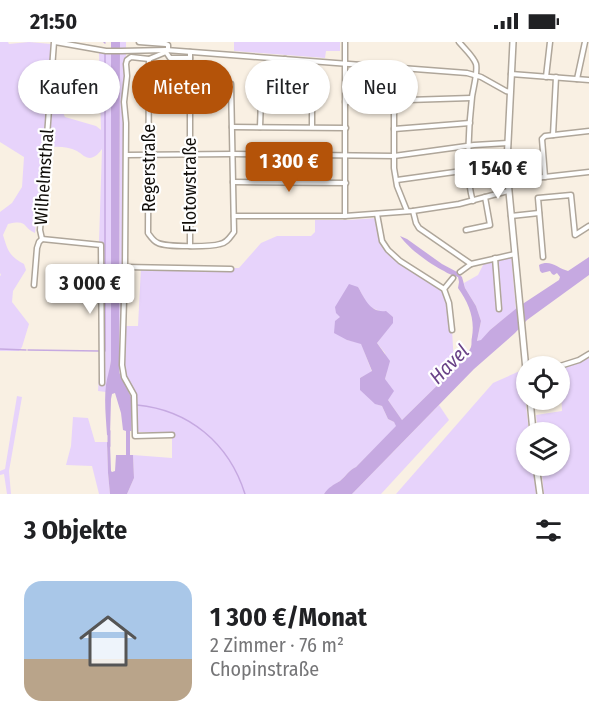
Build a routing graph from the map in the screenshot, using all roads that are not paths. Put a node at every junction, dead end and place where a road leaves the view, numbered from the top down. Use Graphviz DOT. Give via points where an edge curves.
graph roads {
  1 [pos="54,42"];
  2 [pos="139,42"];
  3 [pos="345,42"];
  4 [pos="459,42"];
  5 [pos="513,42"];
  6 [pos="550,42"];
  7 [pos="585,42"];
  8 [pos="167,51"];
  9 [pos="190,52"];
  10 [pos="190,58"];
  11 [pos="149,59"];
  12 [pos="285,59"];
  13 [pos="345,60"];
  14 [pos="342,64"];
  15 [pos="418,69"];
  16 [pos="476,74"];
  17 [pos="511,74"];
  18 [pos="546,77"];
  19 [pos="556,77"];
  20 [pos="577,79"];
  21 [pos="589,80"];
  22 [pos="510,92"];
  23 [pos="471,98"];
  24 [pos="418,99"];
  25 [pos="232,114"];
  26 [pos="260,114"];
  27 [pos="312,114"];
  28 [pos="345,114"];
  29 [pos="394,114"];
  30 [pos="470,123"];
  31 [pos="232,127"];
  32 [pos="260,127"];
  33 [pos="312,127"];
  34 [pos="346,128"];
  35 [pos="394,129"];
  36 [pos="589,131"];
  37 [pos="553,135"];
  38 [pos="508,143"];
  39 [pos="469,146"];
  40 [pos="149,154"];
  41 [pos="189,154"];
  42 [pos="232,154"];
  43 [pos="127,155"];
  44 [pos="346,156"];
  45 [pos="394,156"];
  46 [pos="469,170"];
  47 [pos="589,172"];
  48 [pos="545,177"];
  49 [pos="397,180"];
  50 [pos="507,181"];
  51 [pos="233,182"];
  52 [pos="346,183"];
  53 [pos="508,191"];
  54 [pos="485,197"];
  55 [pos="473,201"];
  56 [pos="410,212"];
  57 [pos="539,213"];
  58 [pos="377,214"];
  59 [pos="234,216"];
  60 [pos="345,216"];
  61 [pos="511,216"];
  62 [pos="589,226"];
  63 [pos="466,230"];
  64 [pos="42,239"];
  65 [pos="190,246"];
  66 [pos="515,254"];
  67 [pos="543,257"];
  68 [pos="495,258"];
  69 [pos="471,264"];
  70 [pos="125,267"];
  71 [pos="231,268"];
  72 [pos="460,272"];
  73 [pos="453,278"];
  74 [pos="34,285"];
  75 [pos="444,289"];
  76 [pos="499,309"];
  77 [pos="452,330"];
  78 [pos="589,354"];
  79 [pos="525,356"];
  80 [pos="570,363"];
  81 [pos="102,383"];
  82 [pos="172,435"];
  83 [pos="538,476"];
  84 [pos="540,494"];
  1 -- 8 [label="street" via="108,51"];
  1 -- 64 [label="street, Wilhelmsthal"];
  2 -- 8 [label="street" via="166,44"];
  3 -- 13 [label="street"];
  4 -- 16 [label="street" via="476,63"];
  5 -- 17 [label="main road"];
  6 -- 18 [label="street"];
  7 -- 20 [label="street"];
  8 -- 9 [label="street"];
  8 -- 10 [label="street" via="170,58"];
  8 -- 11 [label="street"];
  9 -- 10 [label="street, Flotowstraße"];
  9 -- 12 [label="street"];
  10 -- 41 [label="street, Flotowstraße"];
  11 -- 40 [label="street, Regerstraße"];
  11 -- 43 [label="street" via="131,57 126,64"];
  12 -- 14 [label="street"];
  15 -- 16 [label="street"];
  16 -- 22 [label="street"];
  16 -- 23 [label="street"];
  17 -- 18 [label="street"];
  17 -- 22 [label="main road"];
  18 -- 19 [label="street"];
  19 -- 20 [label="street"];
  19 -- 37 [label="street"];
  20 -- 21 [label="street"];
  22 -- 38 [label="main road"];
  23 -- 24 [label="street"];
  23 -- 30 [label="street"];
  25 -- 31 [label="street"];
  26 -- 32 [label="street"];
  27 -- 33 [label="street"];
  28 -- 34 [label="street"];
  29 -- 35 [label="street"];
  30 -- 35 [label="street"];
  30 -- 39 [label="street"];
  31 -- 32 [label="street"];
  31 -- 42 [label="street"];
  32 -- 33 [label="street"];
  33 -- 34 [label="street"];
  34 -- 44 [label="street"];
  35 -- 45 [label="street"];
  36 -- 37 [label="street"];
  37 -- 48 [label="street" via="542,138"];
  38 -- 39 [label="street"];
  38 -- 50 [label="main road"];
  39 -- 45 [label="street"];
  39 -- 46 [label="street"];
  40 -- 41 [label="street"];
  40 -- 43 [label="street"];
  40 -- 65 [label="street, Regerstraße" via="148,233 160,244"];
  41 -- 42 [label="street"];
  41 -- 65 [label="street, Flotowstraße"];
  42 -- 44 [label="street"];
  42 -- 51 [label="street"];
  43 -- 70 [label="street"];
  44 -- 45 [label="street"];
  44 -- 52 [label="street"];
  45 -- 49 [label="street"];
  46 -- 49 [label="street"];
  46 -- 55 [label="street"];
  47 -- 48 [label="street"];
  48 -- 50 [label="street"];
  49 -- 56 [label="street"];
  50 -- 53 [label="main road"];
  51 -- 52 [label="street"];
  51 -- 59 [label="street"];
  52 -- 60 [label="street"];
  53 -- 54 [label="street"];
  53 -- 61 [label="main road"];
  54 -- 55 [label="street"];
  54 -- 63 [label="street" via="490,225"];
  55 -- 56 [label="street"];
  56 -- 58 [label="street"];
  56 -- 69 [label="street" via="419,228"];
  57 -- 61 [label="street"];
  57 -- 62 [label="street" via="538,198 571,195 575,235"];
  57 -- 67 [label="street"];
  58 -- 60 [label="street"];
  58 -- 75 [label="street" via="383,244 400,261"];
  59 -- 60 [label="street"];
  59 -- 65 [label="street" via="234,232 222,244"];
  61 -- 66 [label="main road"];
  64 -- 74 [label="street, Wilhelmsthal" via="37,248"];
  64 -- 81 [label="street, Wilhelmsthal" via="101,245"];
  66 -- 68 [label="street"];
  66 -- 79 [label="main road"];
  68 -- 69 [label="street"];
  68 -- 76 [label="street"];
  69 -- 72 [label="street"];
  70 -- 71 [label="street"];
  70 -- 82 [label="street" via="122,364 134,395 135,436"];
  73 -- 75 [label="street"];
  75 -- 77 [label="street"];
  78 -- 80 [label="street"];
  83 -- 84 [label="main road"];
}
